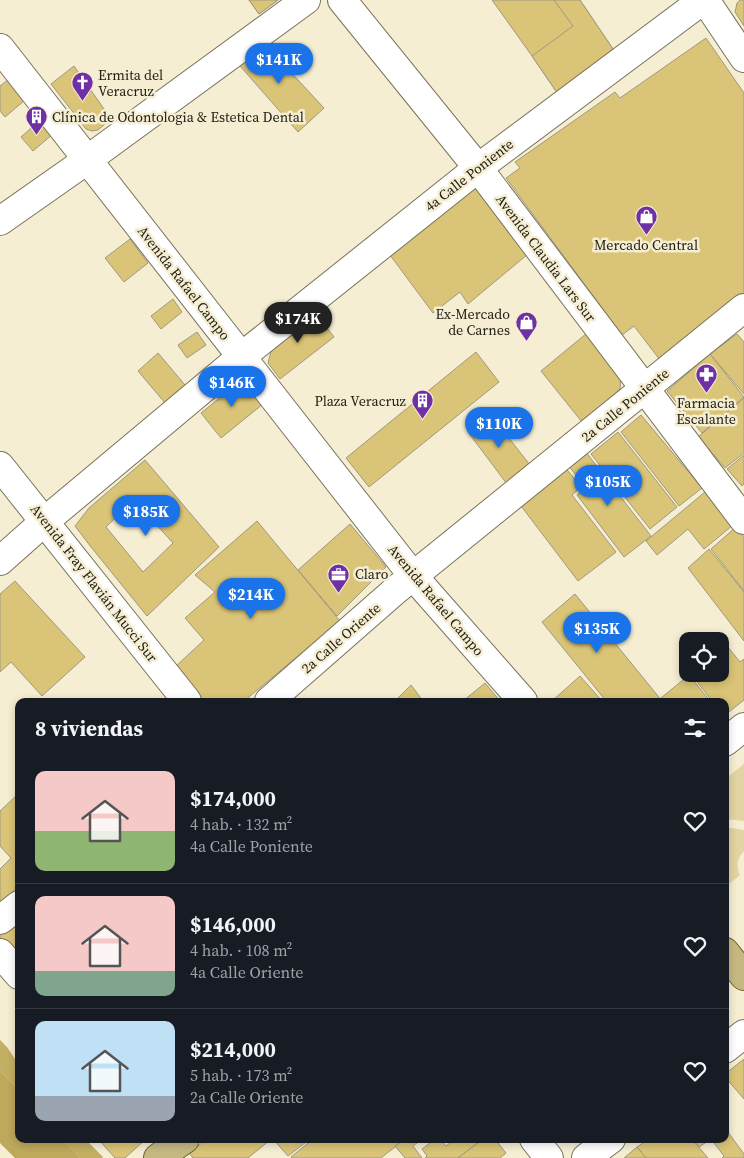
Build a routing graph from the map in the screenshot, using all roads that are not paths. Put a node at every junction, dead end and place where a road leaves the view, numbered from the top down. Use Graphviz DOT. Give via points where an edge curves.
graph roads {
  1 [pos="306,0"];
  2 [pos="342,0"];
  3 [pos="704,0"];
  4 [pos="0,48"];
  5 [pos="744,58"];
  6 [pos="87,160"];
  7 [pos="478,168"];
  8 [pos="0,221"];
  9 [pos="744,308"];
  10 [pos="241,357"];
  11 [pos="644,389"];
  12 [pos="0,466"];
  13 [pos="744,520"];
  14 [pos="45,521"];
  15 [pos="0,560"];
  16 [pos="413,576"];
  17 [pos="185,698"];
  18 [pos="272,698"];
  19 [pos="520,698"];
  20 [pos="744,727"];
  21 [pos="729,739"];
  22 [pos="15,909"];
  23 [pos="0,920"];
  24 [pos="0,953"];
  25 [pos="729,957"];
  26 [pos="15,970"];
  27 [pos="744,976"];
  28 [pos="744,1034"];
  29 [pos="729,1046"];
  30 [pos="537,1143"];
  31 [pos="606,1143"];
  32 [pos="549,1158"];
  33 [pos="586,1158"];
  1 -- 6 [label="street"];
  2 -- 7 [label="street, Avenida Claudia Lars Sur"];
  3 -- 5 [label="street"];
  3 -- 7 [label="street, 4a Calle Poniente"];
  4 -- 6 [label="street, Avenida Rafael Campo"];
  6 -- 8 [label="street"];
  6 -- 10 [label="street, Avenida Rafael Campo"];
  7 -- 10 [label="street, 4a Calle Poniente"];
  7 -- 11 [label="street, Avenida Claudia Lars Sur"];
  9 -- 11 [label="street, 2a Calle Poniente"];
  10 -- 14 [label="street, 4a Calle Poniente"];
  10 -- 16 [label="street, Avenida Rafael Campo"];
  11 -- 13 [label="street, Avenida Claudia Lars Sur"];
  11 -- 16 [label="street, 2a Calle Poniente"];
  12 -- 14 [label="street, Avenida Fray Flavián Mucci Sur"];
  14 -- 15 [label="street, 4a Calle Poniente"];
  14 -- 17 [label="street, Avenida Fray Flavián Mucci Sur"];
  16 -- 18 [label="street, 2a Calle Oriente"];
  16 -- 19 [label="street, Avenida Rafael Campo"];
  20 -- 21 [label="street"];
  22 -- 23 [label="street"];
  24 -- 26 [label="street"];
  25 -- 27 [label="main road"];
  28 -- 29 [label="street"];
  30 -- 32 [label="street"];
  31 -- 33 [label="street"];
}
